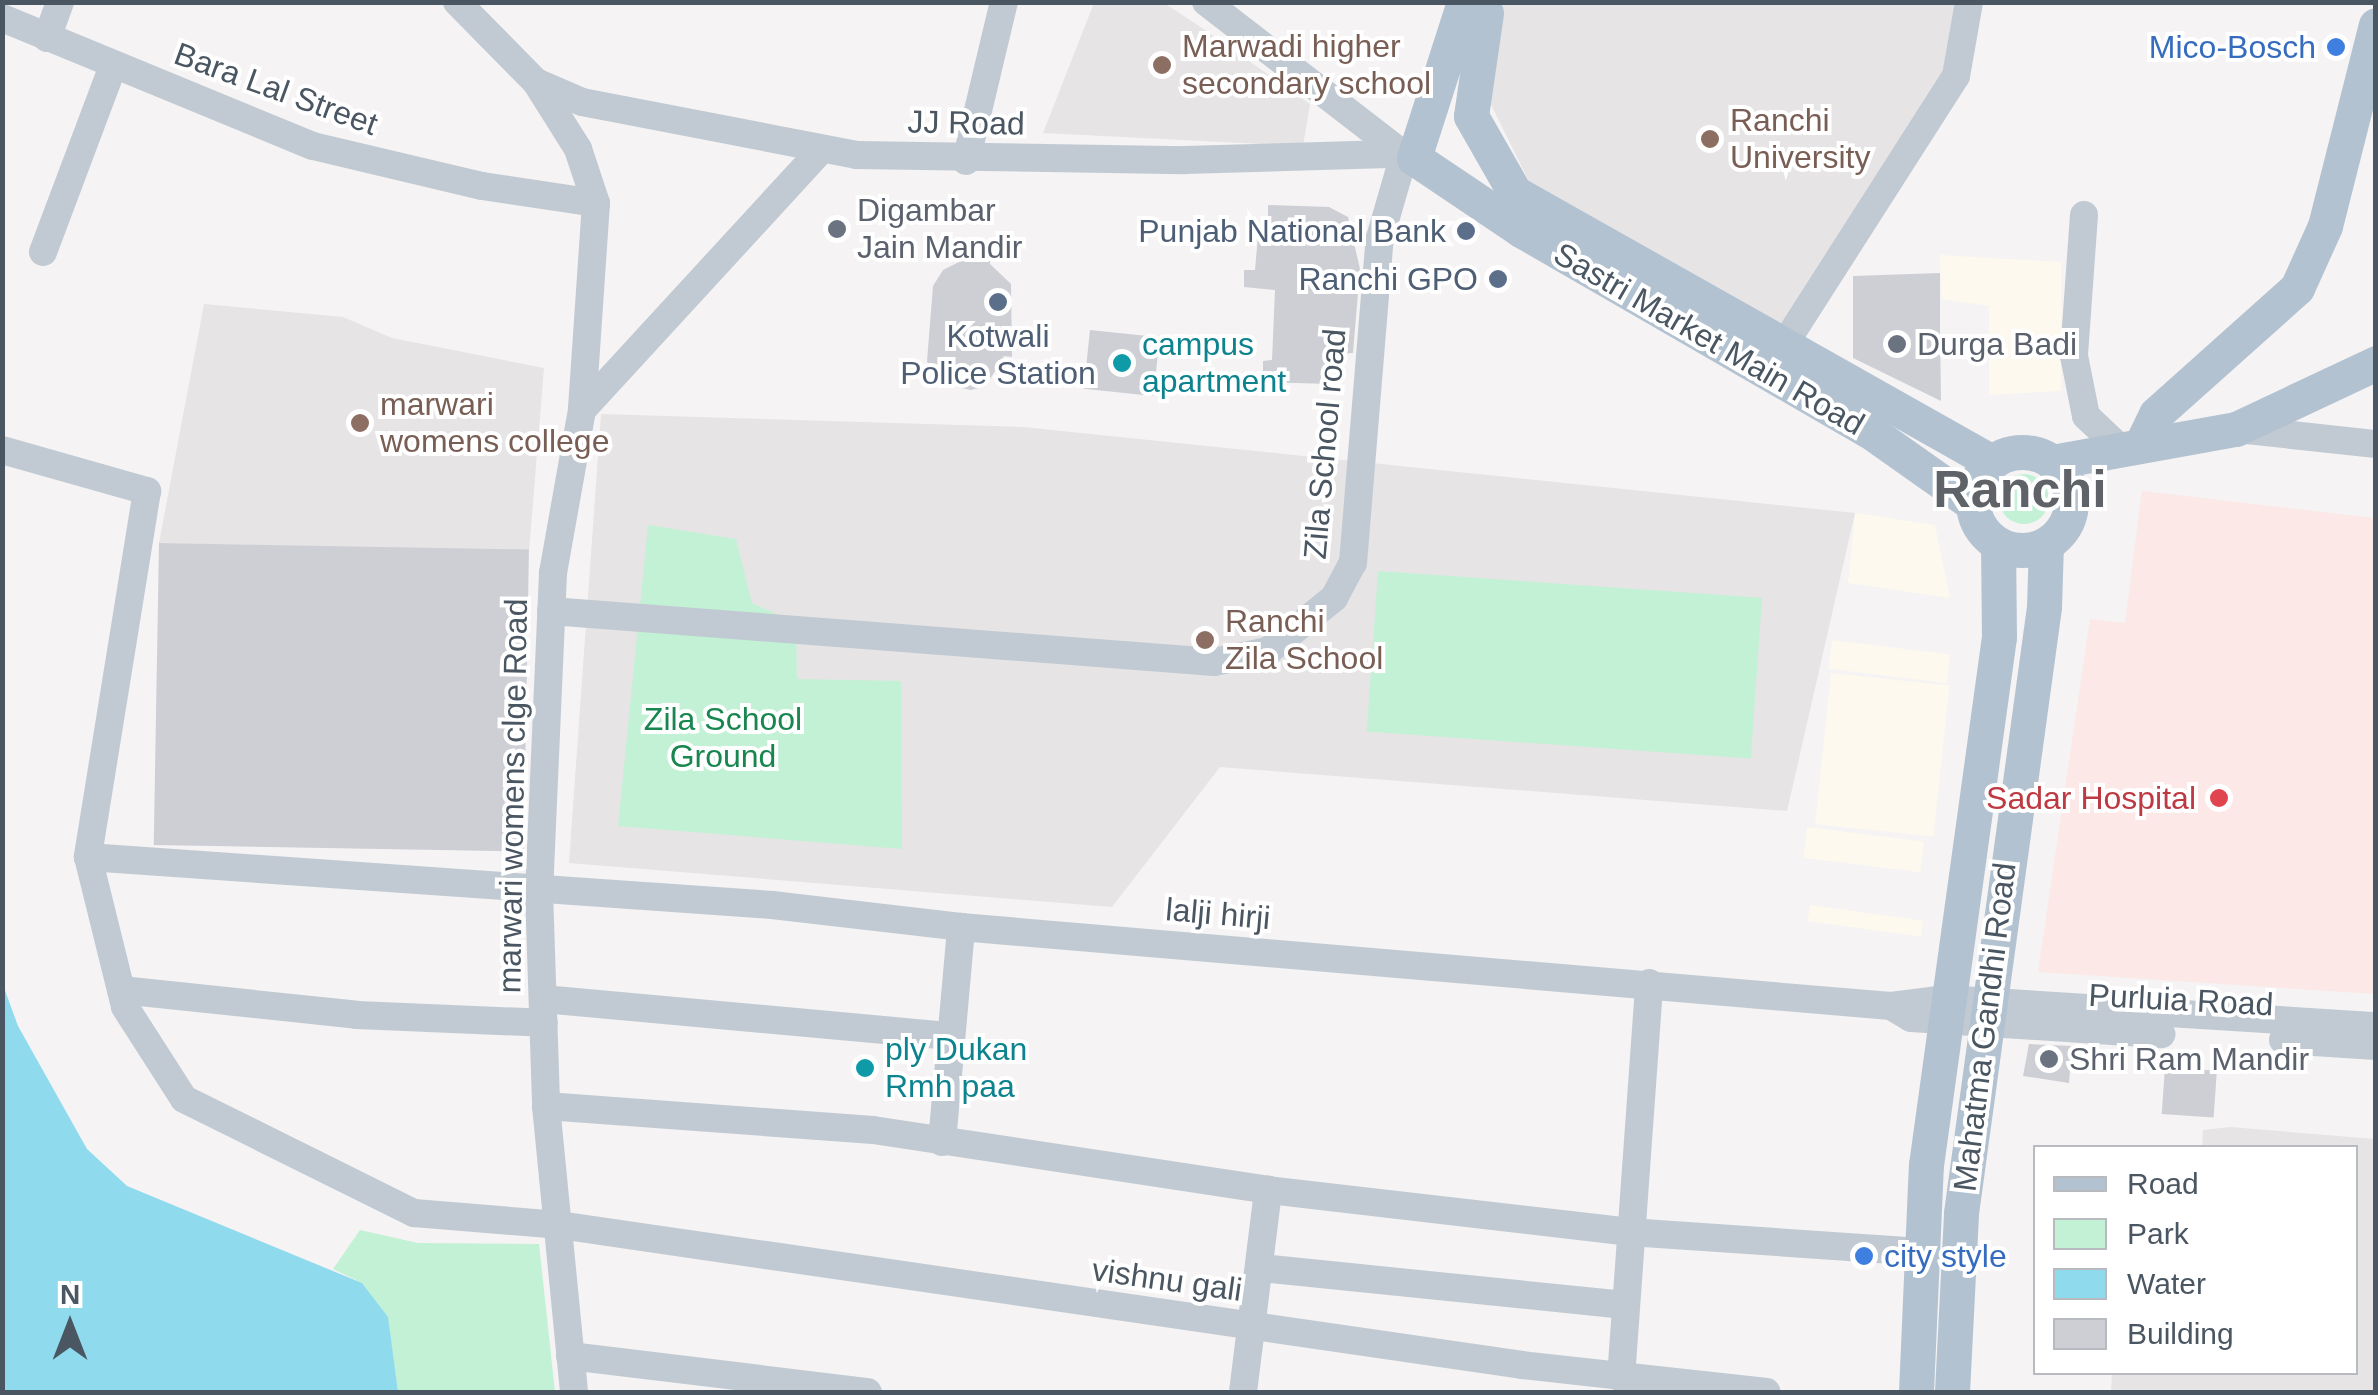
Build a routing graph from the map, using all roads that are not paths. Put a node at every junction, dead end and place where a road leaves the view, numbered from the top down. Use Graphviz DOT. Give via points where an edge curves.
graph roads {
  1 [pos="60,2"];
  2 [pos="457,2"];
  3 [pos="1004,2"];
  4 [pos="1206,2"];
  5 [pos="1464,2"];
  6 [pos="1488,2"];
  7 [pos="1969,2"];
  8 [pos="2,18"];
  9 [pos="2376,25"];
  10 [pos="47,38"];
  11 [pos="112,68"];
  12 [pos="536,82"];
  13 [pos="820,151"];
  14 [pos="1410,154"];
  15 [pos="966,161"];
  16 [pos="596,203"];
  17 [pos="2084,216"];
  18 [pos="43,252"];
  19 [pos="1782,348"];
  20 [pos="2376,363"];
  21 [pos="582,410"];
  22 [pos="2236,429"];
  23 [pos="2376,444"];
  24 [pos="2,450"];
  25 [pos="2124,450"];
  26 [pos="1992,462"];
  27 [pos="2052,462"];
  28 [pos="2072,503"];
  29 [pos="1973,504"];
  30 [pos="1998,544"];
  31 [pos="2046,544"];
  32 [pos="551,612"];
  33 [pos="88,857"];
  34 [pos="540,891"];
  35 [pos="961,927"];
  36 [pos="1649,983"];
  37 [pos="121,990"];
  38 [pos="543,1011"];
  39 [pos="1944,1011"];
  40 [pos="1984,1014"];
  41 [pos="2376,1026"];
  42 [pos="950,1036"];
  43 [pos="2376,1046"];
  44 [pos="546,1106"];
  45 [pos="942,1142"];
  46 [pos="1268,1190"];
  47 [pos="559,1225"];
  48 [pos="1630,1232"];
  49 [pos="1920,1252"];
  50 [pos="1260,1268"];
  51 [pos="1626,1305"];
  52 [pos="1252,1328"];
  53 [pos="570,1356"];
  54 [pos="1621,1378"];
  55 [pos="574,1392"];
  56 [pos="868,1392"];
  57 [pos="1243,1392"];
  58 [pos="1767,1392"];
  59 [pos="1916,1392"];
  60 [pos="1952,1392"];
  1 -- 10 [label="street"];
  2 -- 12 [label="street"];
  3 -- 15 [label="street"];
  4 -- 14 [label="street"];
  5 -- 14 [label="main road"];
  6 -- 19 [label="main road" via="1471,116 1514,193"];
  7 -- 19 [label="street" via="1956,76"];
  8 -- 10 [label="street, Bara Lal Street"];
  9 -- 25 [label="main road" via="2325,226 2297,288"];
  10 -- 11 [label="street, Bara Lal Street"];
  11 -- 16 [label="street, Bara Lal Street" via="313,146 482,186"];
  11 -- 18 [label="street"];
  12 -- 13 [label="street, JJ Road" via="582,102"];
  12 -- 16 [label="street" via="578,148"];
  13 -- 15 [label="street, JJ Road"];
  13 -- 21 [label="street"];
  14 -- 15 [label="street, JJ Road"];
  14 -- 29 [label="main road, Sastri Market Main Road" via="1868,430"];
  14 -- 32 [label="street, Zila School road" via="1380,238 1346,582 1310,623 1268,651 1214,662"];
  16 -- 21 [label="street, marwari womens clge Road"];
  17 -- 25 [label="street" via="2074,356 2086,416"];
  19 -- 26 [label="main road"];
  20 -- 22 [label="main road"];
  21 -- 32 [label="street, marwari womens clge Road"];
  22 -- 23 [label="street"];
  22 -- 25 [label="main road"];
  24 -- 33 [label="street" via="148,491"];
  25 -- 27 [label="main road"];
  25 -- 28 [label="main road"];
  26 -- 27 [label="main road" via="2022,452"];
  26 -- 29 [label="main road" via="1974,488"];
  27 -- 28 [label="main road"];
  28 -- 31 [label="main road" via="2059,534"];
  29 -- 30 [label="main road" via="1985,534"];
  30 -- 31 [label="main road" via="2030,550"];
  30 -- 39 [label="main road, Mahatma Gandhi Road" via="1999,637"];
  31 -- 40 [label="main road, Mahatma Gandhi Road" via="2044,608"];
  32 -- 34 [label="street, marwari womens clge Road"];
  33 -- 34 [label="street, lalji hirji"];
  33 -- 37 [label="street, vishnu gali"];
  34 -- 35 [label="street, lalji hirji" via="772,905"];
  34 -- 38 [label="street, marwari womens clge Road"];
  35 -- 36 [label="street, lalji hirji"];
  35 -- 42 [label="street"];
  36 -- 39 [label="street, lalji hirji" via="1891,1006 1911,1018"];
  36 -- 48 [label="street"];
  37 -- 38 [label="street" via="358,1015"];
  37 -- 47 [label="street, vishnu gali" via="125,1007 184,1099 414,1213"];
  38 -- 42 [label="street"];
  38 -- 44 [label="street, marwari womens clge Road"];
  39 -- 40 [label="street, lalji hirji"];
  39 -- 49 [label="main road, Mahatma Gandhi Road"];
  40 -- 41 [label="street, Purluia Road"];
  40 -- 43 [label="street, Purluia Road"];
  40 -- 60 [label="main road, Mahatma Gandhi Road" via="1961,1213"];
  42 -- 45 [label="street"];
  44 -- 45 [label="street" via="795,1122"];
  44 -- 47 [label="street, marwari womens clge Road"];
  45 -- 46 [label="street"];
  46 -- 48 [label="street"];
  46 -- 50 [label="street"];
  47 -- 52 [label="street, vishnu gali"];
  47 -- 53 [label="street, marwari womens clge Road"];
  48 -- 49 [label="street"];
  48 -- 51 [label="street"];
  49 -- 59 [label="main road, Mahatma Gandhi Road"];
  50 -- 51 [label="street"];
  50 -- 52 [label="street"];
  51 -- 54 [label="street"];
  52 -- 54 [label="street, vishnu gali"];
  52 -- 57 [label="street"];
  53 -- 55 [label="street, marwari womens clge Road"];
  53 -- 56 [label="street"];
  54 -- 58 [label="street, vishnu gali"];
}
